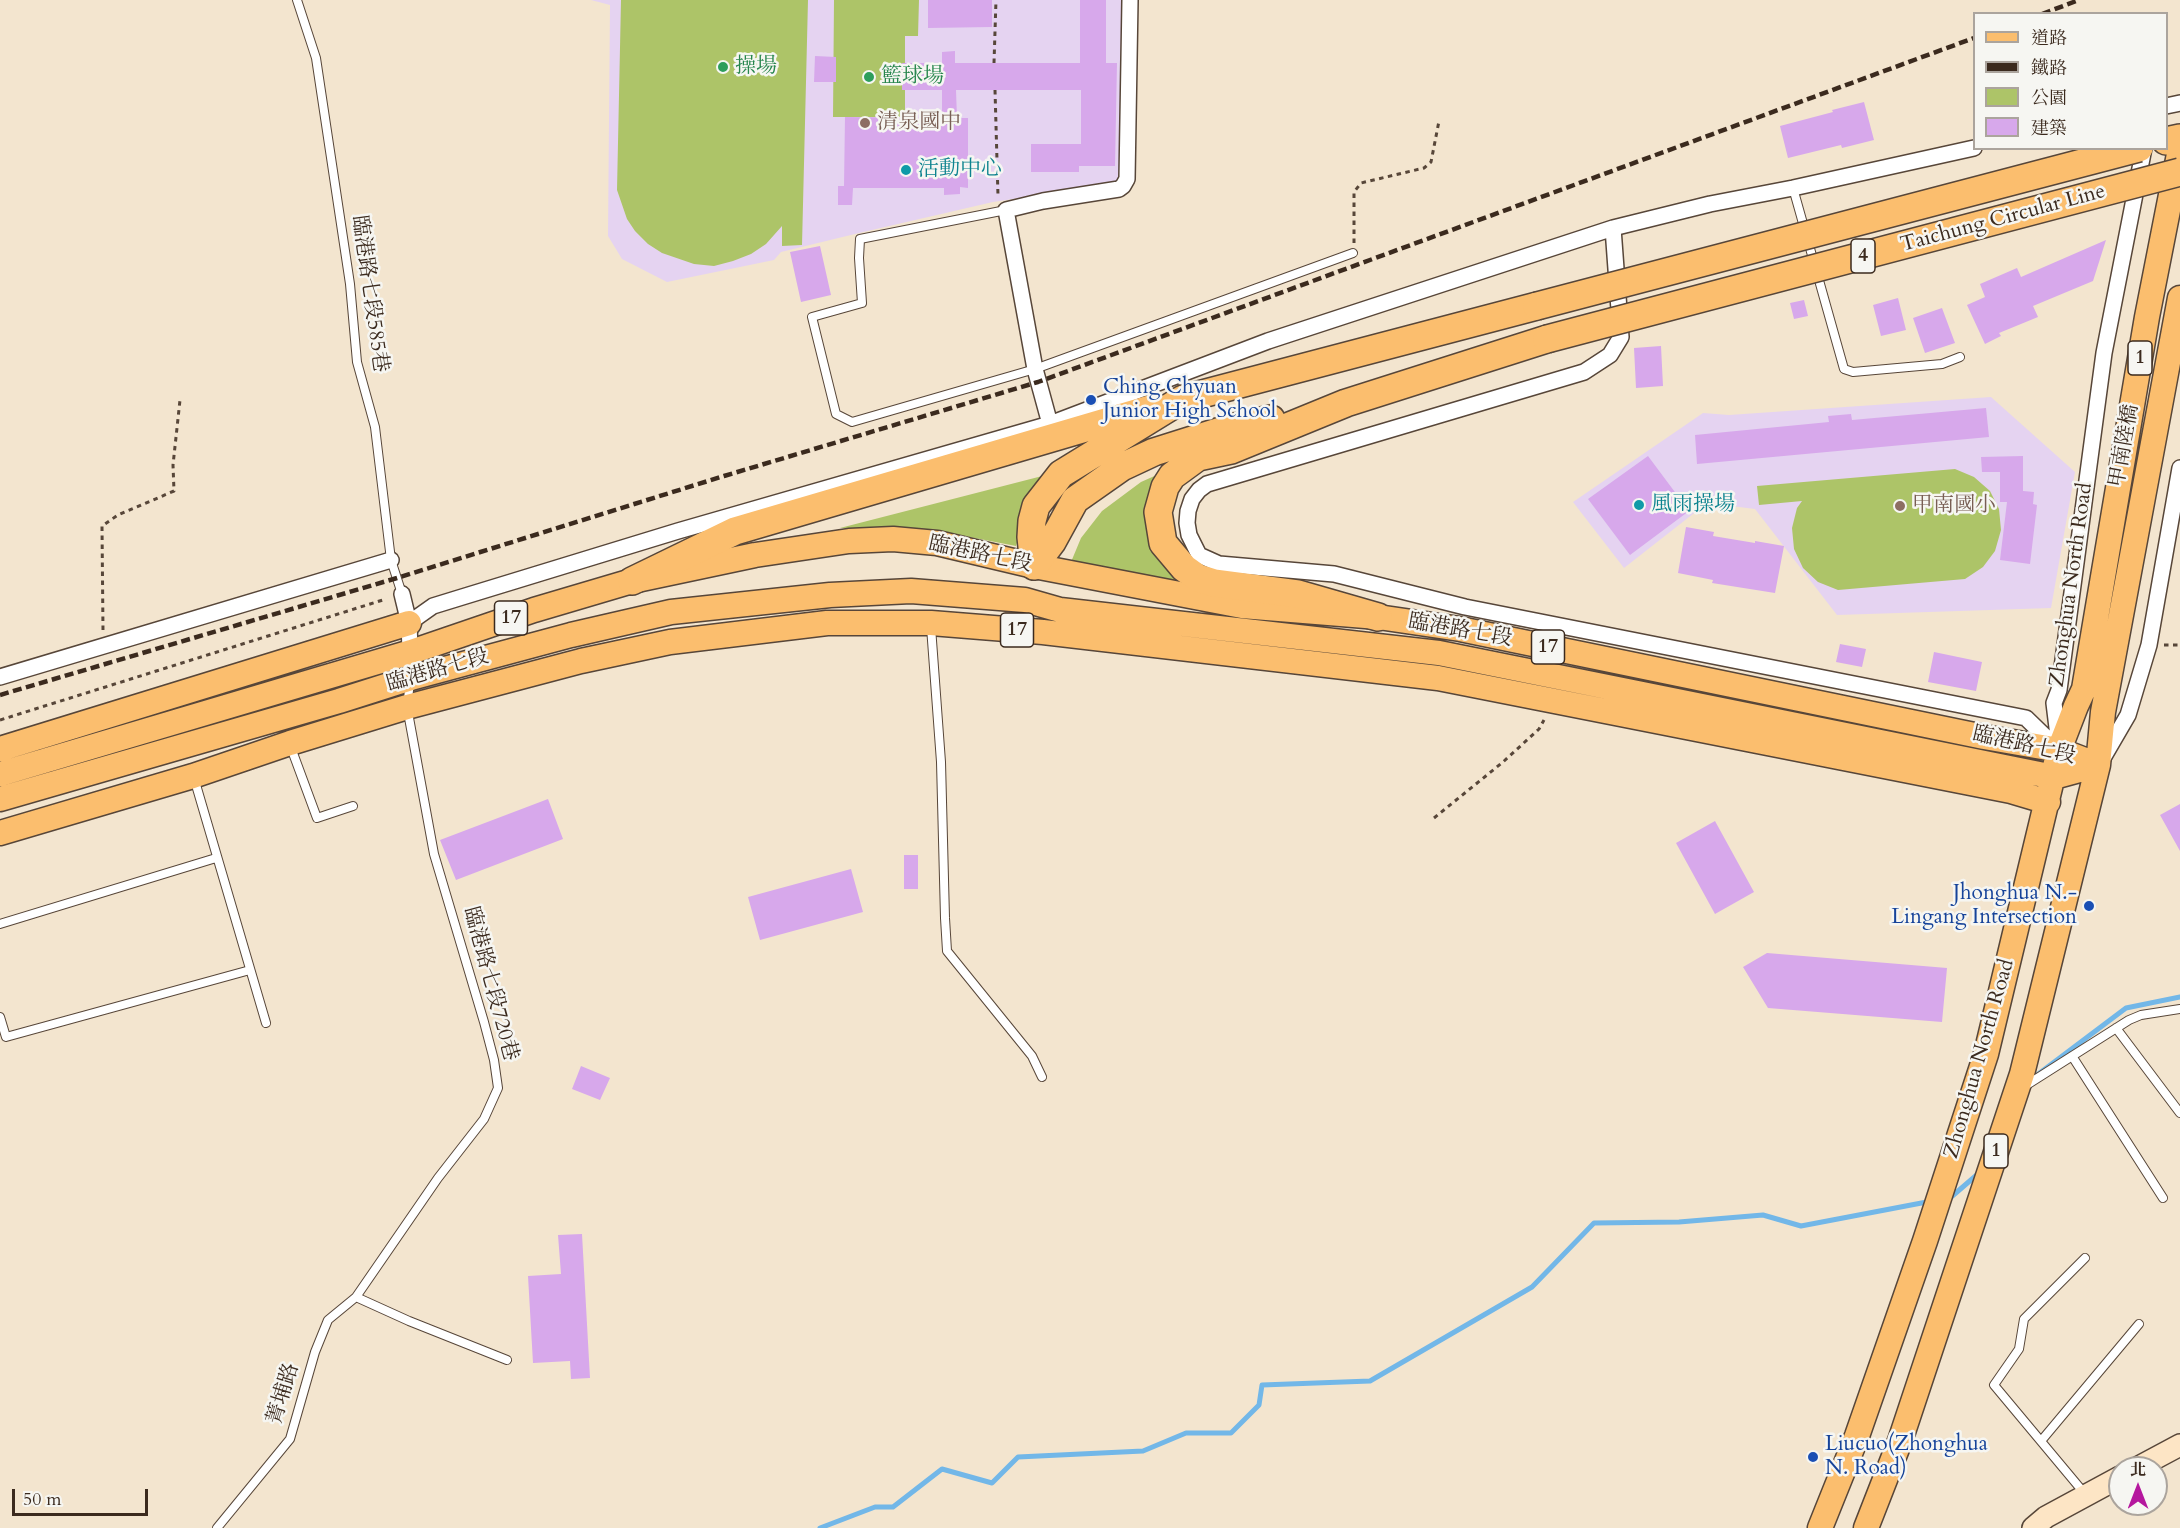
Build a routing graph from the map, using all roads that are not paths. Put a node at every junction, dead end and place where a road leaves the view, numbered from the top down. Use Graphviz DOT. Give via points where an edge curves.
graph roads {
  1 [pos="297,0"];
  2 [pos="1130,0"];
  3 [pos="1973,148"];
  4 [pos="2180,149"];
  5 [pos="2131,150"];
  6 [pos="2144,150"];
  7 [pos="2180,172"];
  8 [pos="1793,188"];
  9 [pos="1006,210"];
  10 [pos="1614,228"];
  11 [pos="1353,253"];
  12 [pos="2180,298"];
  13 [pos="1960,357"];
  14 [pos="1035,369"];
  15 [pos="1183,399"];
  16 [pos="1346,403"];
  17 [pos="1050,424"];
  18 [pos="2180,468"];
  19 [pos="390,560"];
  20 [pos="1034,566"];
  21 [pos="632,581"];
  22 [pos="402,594"];
  23 [pos="1025,600"];
  24 [pos="1378,617"];
  25 [pos="409,623"];
  26 [pos="931,623"];
  27 [pos="411,652"];
  28 [pos="1439,653"];
  29 [pos="0,677"];
  30 [pos="411,678"];
  31 [pos="1438,678"];
  32 [pos="407,707"];
  33 [pos="290,744"];
  34 [pos="0,749"];
  35 [pos="2059,750"];
  36 [pos="2098,765"];
  37 [pos="0,774"];
  38 [pos="193,776"];
  39 [pos="2054,777"];
  40 [pos="0,799"];
  41 [pos="2048,802"];
  42 [pos="353,806"];
  43 [pos="0,833"];
  44 [pos="216,858"];
  45 [pos="0,924"];
  46 [pos="250,970"];
  47 [pos="2180,1009"];
  48 [pos="0,1017"];
  49 [pos="266,1023"];
  50 [pos="2116,1028"];
  51 [pos="2072,1056"];
  52 [pos="1042,1077"];
  53 [pos="2015,1092"];
  54 [pos="2180,1113"];
  55 [pos="2163,1198"];
  56 [pos="2085,1258"];
  57 [pos="356,1297"];
  58 [pos="2139,1324"];
  59 [pos="507,1360"];
  60 [pos="2041,1441"];
  61 [pos="2180,1445"];
  62 [pos="2159,1456"];
  63 [pos="2108,1483"];
  64 [pos="2086,1495"];
  65 [pos="2043,1524"];
  66 [pos="218,1528"];
  67 [pos="1820,1528"];
  68 [pos="1866,1528"];
  1 -- 19 [label="lane, 臨港路七段585巷" via="316,58 350,284 357,362 375,427"];
  2 -- 9 [label="street" via="1124,186"];
  3 -- 8 [label="street"];
  4 -- 35 [label="main road, 甲南陸橋 / 1" via="2147,317 2085,689"];
  5 -- 15 [label="highway, Taichung Circular Line / 4, bridge"];
  6 -- 35 [label="street, Zhonghua North Road" via="2104,353 2059,690 2054,703"];
  7 -- 16 [label="highway, Taichung Circular Line / 4, bridge" via="1547,339"];
  8 -- 10 [label="street"];
  8 -- 13 [label="lane" via="1844,369 1853,372 1942,364"];
  9 -- 14 [label="street"];
  9 -- 14 [label="lane" via="860,239 862,303 812,316 836,414 852,422"];
  10 -- 17 [label="street" via="1268,341"];
  10 -- 35 [label="street" via="1621,337 1610,355 1584,372 1207,484 1199,490 1188,511 1189,535 1199,555 1219,564 1334,574 1465,608 2026,718"];
  11 -- 14 [label="lane"];
  12 -- 36 [label="main road, 甲南陸橋 / 1" via="2103,712"];
  14 -- 17 [label="street"];
  15 -- 20 [label="highway" via="1061,474 1036,506 1031,537"];
  15 -- 21 [label="highway, Taichung Circular Line" via="735,531"];
  16 -- 20 [label="highway" via="1230,428 1154,452 1122,467 1075,500"];
  16 -- 24 [label="highway" via="1231,450 1198,457 1172,476 1165,487 1158,512 1160,528 1163,543 1174,558 1198,578 1298,594"];
  17 -- 25 [label="street" via="470,594 433,606"];
  18 -- 36 [label="street, Zhonghua North Road" via="2149,645 2128,715"];
  19 -- 22 [label="lane, 臨港路七段585巷"];
  19 -- 29 [label="street"];
  20 -- 21 [label="main road, 臨港路七段 / 17" via="937,543 894,539 849,541 755,555"];
  20 -- 23 [label="main road"];
  20 -- 24 [label="main road, 臨港路七段 / 17" via="1242,606"];
  21 -- 27 [label="main road, 臨港路七段 / 17"];
  22 -- 25 [label="street"];
  23 -- 28 [label="main road, 臨港路七段 / 17" via="1060,610"];
  23 -- 30 [label="main road, 臨港路七段 / 17" via="911,591 830,595 671,612"];
  24 -- 35 [label="main road, 臨港路七段 / 17" via="1460,629"];
  25 -- 27 [label="street"];
  25 -- 34 [label="main road"];
  26 -- 31 [label="main road, 臨港路七段 / 17" via="1043,632"];
  26 -- 32 [label="main road, 臨港路七段 / 17" via="827,623 670,642"];
  26 -- 52 [label="lane" via="941,762 947,951 1032,1056"];
  27 -- 30 [label="street"];
  27 -- 37 [label="main road, 臨港路七段 / 17"];
  28 -- 31 [label="main road"];
  28 -- 39 [label="main road, 臨港路七段 / 17"];
  30 -- 32 [label="lane, 臨港路七段720巷"];
  30 -- 40 [label="main road, 臨港路七段 / 17"];
  31 -- 41 [label="main road, 臨港路七段 / 17" via="1992,787"];
  32 -- 33 [label="main road, 臨港路七段 / 17"];
  32 -- 57 [label="lane, 臨港路七段720巷" via="434,854 484,1022 498,1088 484,1119"];
  33 -- 38 [label="main road, 臨港路七段 / 17"];
  33 -- 42 [label="lane" via="317,818"];
  35 -- 36 [label="main road, 臨港路七段 / 17"];
  35 -- 39 [label="main road, Zhonghua North Road / 1"];
  36 -- 39 [label="main road, 臨港路七段 / 17"];
  36 -- 53 [label="main road, Zhonghua North Road / 1"];
  38 -- 43 [label="main road, 臨港路七段 / 17"];
  38 -- 44 [label="lane"];
  39 -- 41 [label="main road, Zhonghua North Road / 1"];
  41 -- 67 [label="main road, Zhonghua North Road / 1" via="1986,1054 1922,1251"];
  44 -- 45 [label="lane"];
  44 -- 46 [label="lane"];
  46 -- 48 [label="lane" via="6,1037"];
  46 -- 49 [label="lane"];
  47 -- 50 [label="lane" via="2141,1015"];
  50 -- 51 [label="lane"];
  50 -- 54 [label="lane"];
  51 -- 53 [label="lane"];
  51 -- 55 [label="lane"];
  53 -- 68 [label="main road, Zhonghua North Road / 1" via="1900,1441"];
  56 -- 60 [label="lane" via="2024,1319 2019,1349 1994,1385"];
  57 -- 59 [label="lane"];
  57 -- 66 [label="lane, 菁埔路" via="328,1320 290,1439"];
  58 -- 60 [label="lane"];
  60 -- 64 [label="lane"];
  61 -- 62 [label="street"];
  63 -- 64 [label="street"];
  64 -- 65 [label="street"];
}
